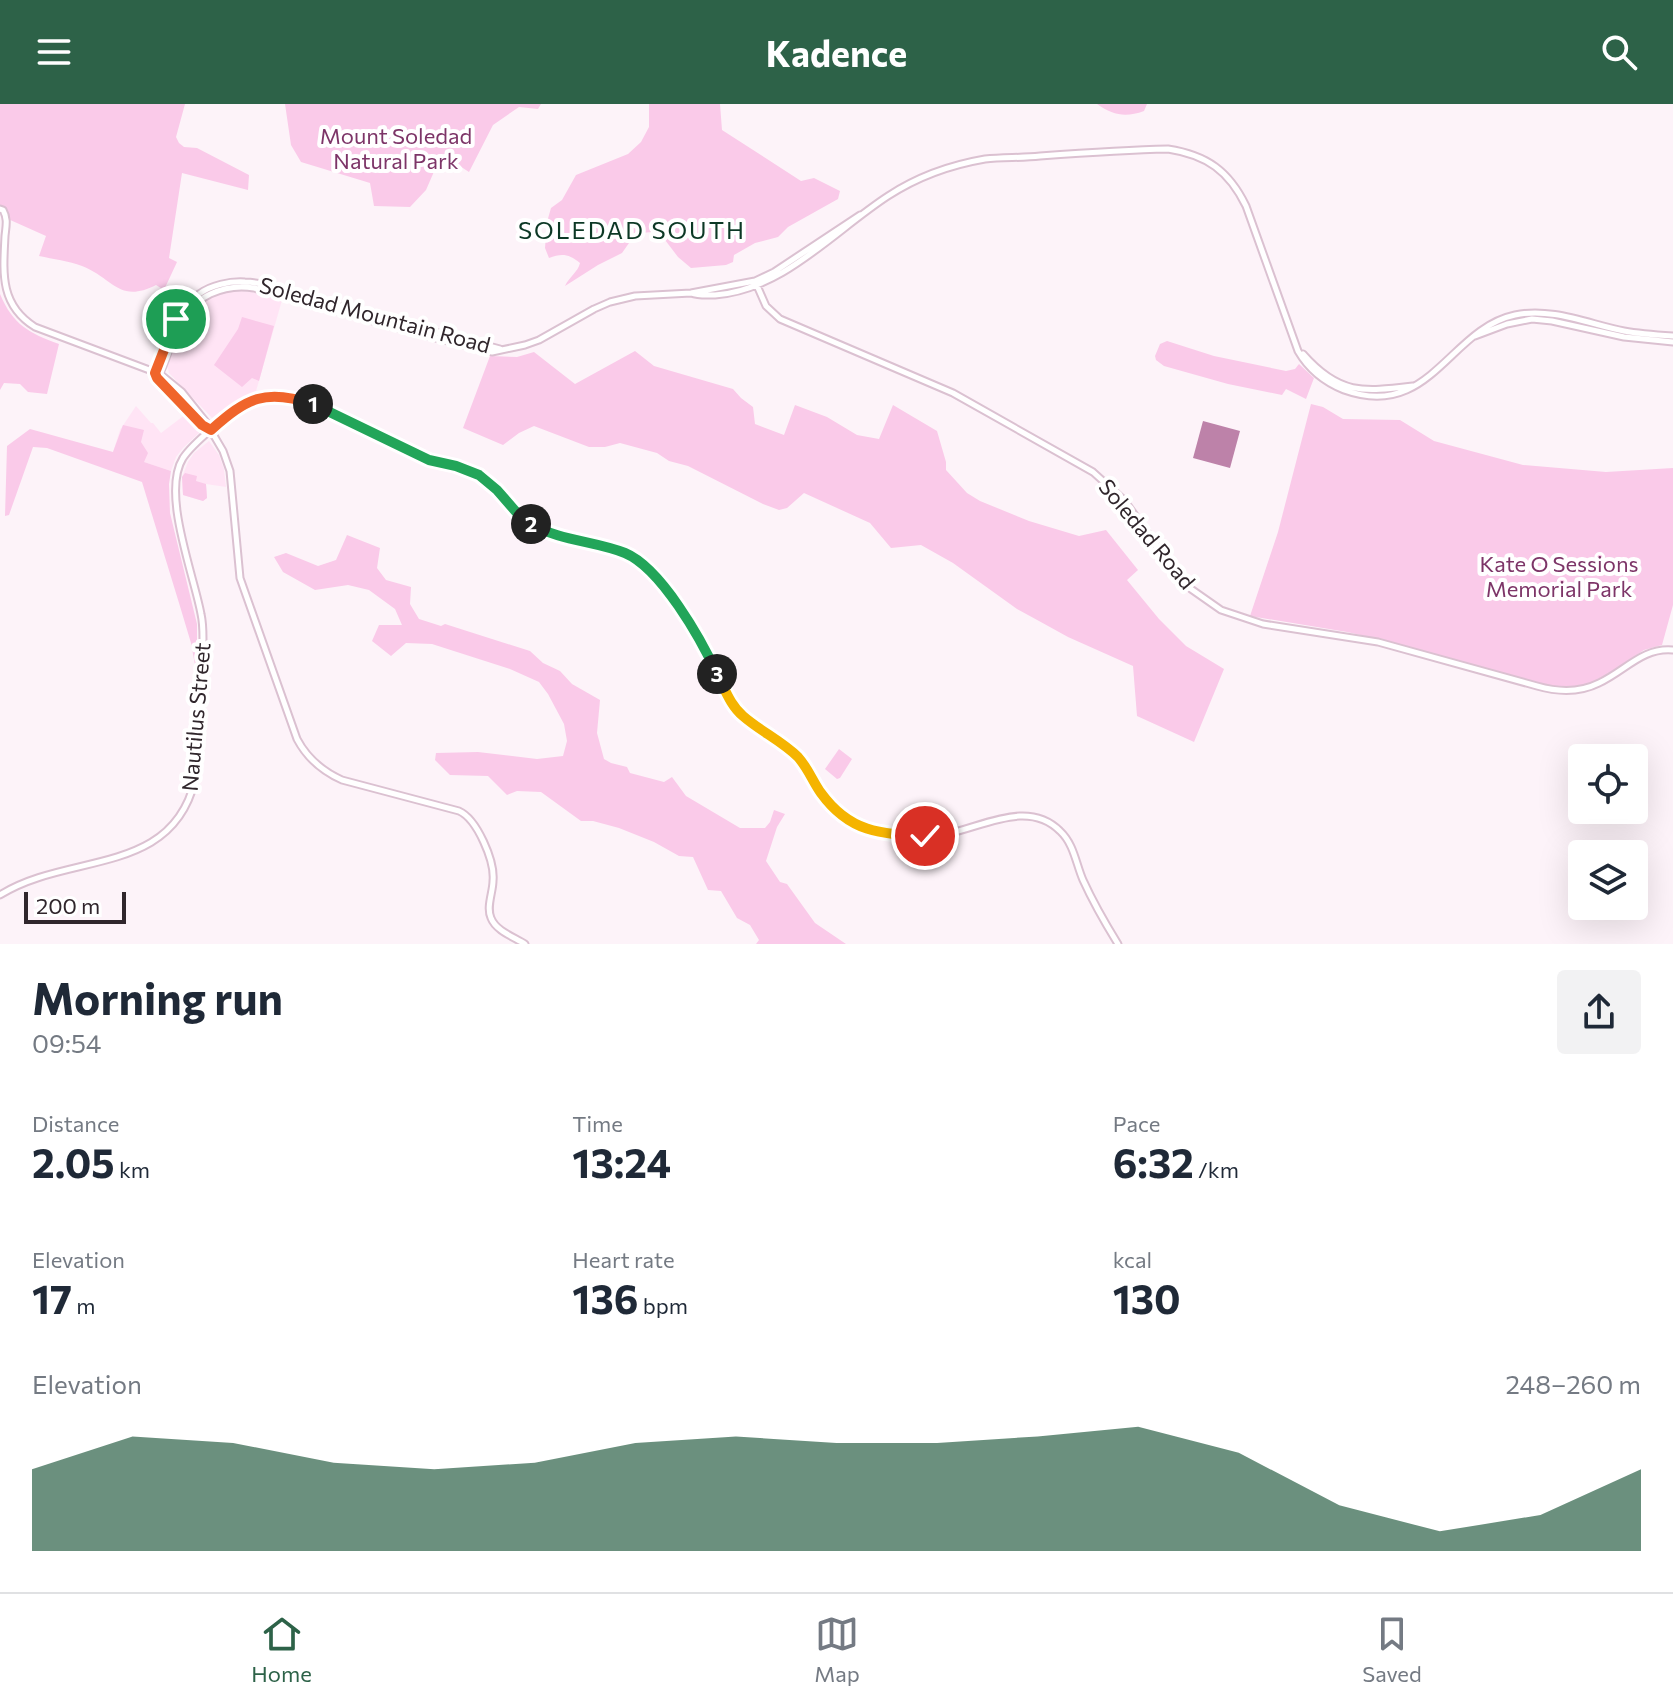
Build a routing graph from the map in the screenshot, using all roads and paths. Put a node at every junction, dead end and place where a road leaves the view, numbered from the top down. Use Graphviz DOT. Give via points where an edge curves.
graph roads {
  1 [pos="0,209"];
  2 [pos="756,284"];
  3 [pos="1474,336"];
  4 [pos="1673,336"];
  5 [pos="1673,342"];
  6 [pos="1295,345"];
  7 [pos="157,375"];
  8 [pos="1414,386"];
  9 [pos="211,430"];
  10 [pos="1670,649"];
  11 [pos="0,895"];
  12 [pos="525,944"];
  13 [pos="1118,944"];
  1 -- 7 [label="street" via="6,215 3,280 7,298 20,316 35,327"];
  2 -- 6 [label="street, Soledad Mountain Road" via="931,173 984,159 1168,149 1188,152 1217,168 1241,195"];
  2 -- 7 [label="street, Soledad Mountain Road" via="729,293 635,296 610,302 539,340 501,349 240,282 214,286 186,304 174,321"];
  2 -- 10 [label="street, Soledad Road" via="766,306 780,319 953,393 1093,472 1124,500 1183,581 1234,616 1378,642 1562,691 1601,683 1646,653"];
  3 -- 4 [label="street, Soledad Mountain Road" via="1495,321 1532,313"];
  3 -- 5 [label="street, Soledad Mountain Road" via="1532,319"];
  3 -- 8 [label="street, Soledad Mountain Road"];
  6 -- 8 [label="street" via="1321,372 1348,386 1370,391"];
  6 -- 8 [label="street, Soledad Mountain Road" via="1318,376 1360,394 1392,394"];
  7 -- 9 [label="street"];
  9 -- 11 [label="street, Nautilus Street" via="183,459 176,490 203,639 195,780 189,800 172,828 137,851 52,873"];
  9 -- 12 [label="street" via="230,471 240,578 303,750 342,780 470,818 492,864 490,915"];
  9 -- 13 [label="street, Nautilus Street" via="257,398 314,404 429,460 479,475 540,529 626,553 668,590 733,705 796,755 844,817 875,833 925,836 1016,815 1041,818 1071,846 1081,877"];
}
